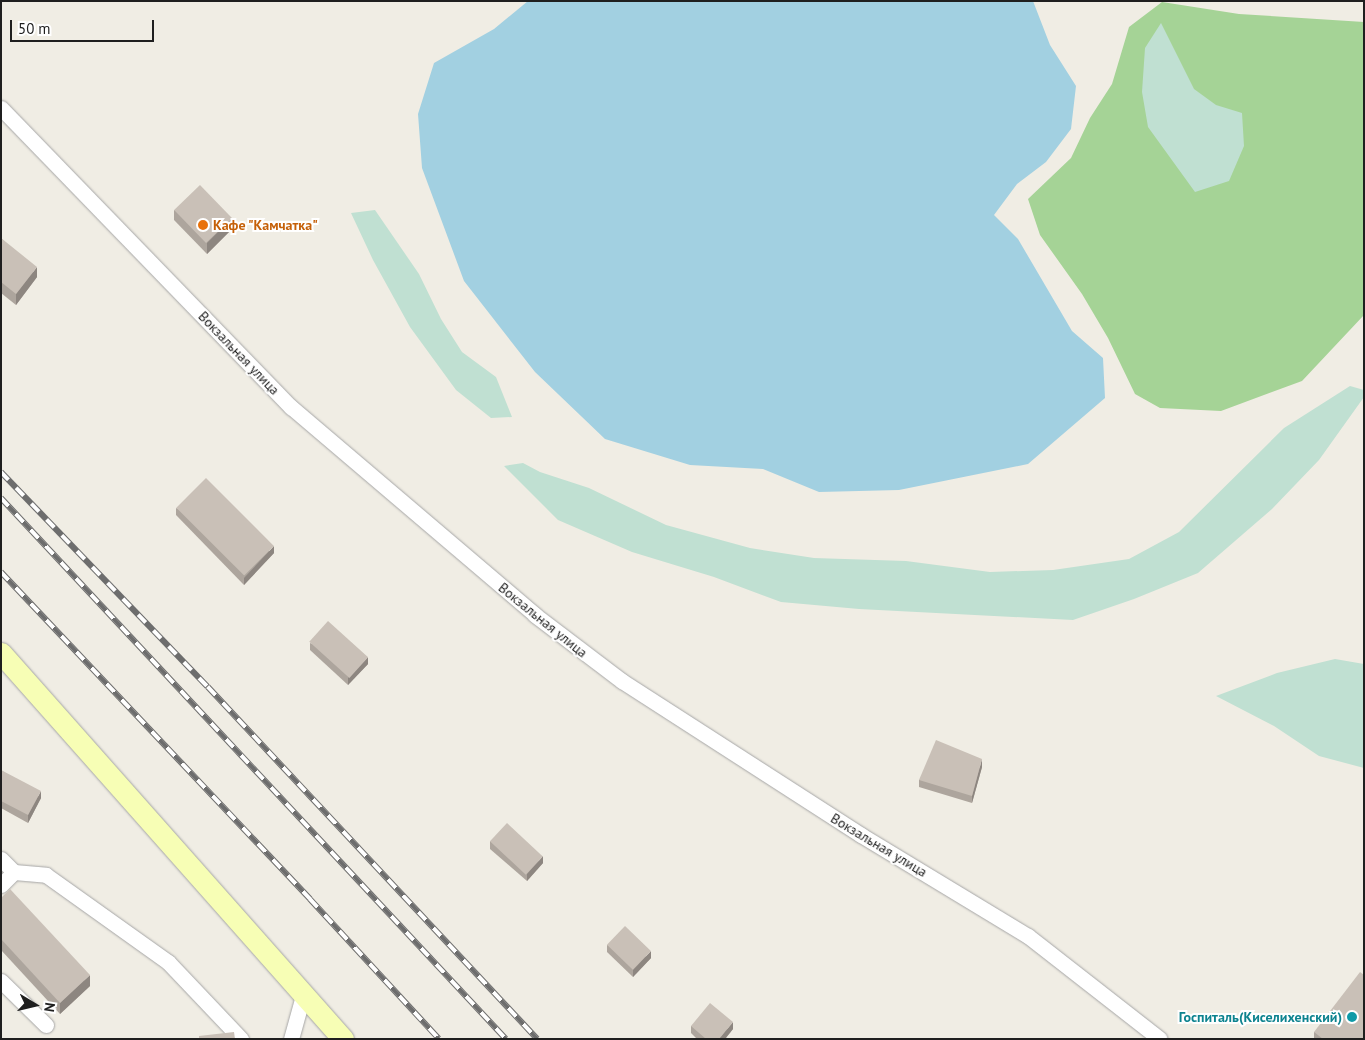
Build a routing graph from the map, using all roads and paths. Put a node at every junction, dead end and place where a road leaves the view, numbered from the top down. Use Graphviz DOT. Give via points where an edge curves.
graph roads {
  1 [pos="1,108"];
  2 [pos="1,653"];
  3 [pos="1,859"];
  4 [pos="14,872"];
  5 [pos="1,885"];
  6 [pos="1,980"];
  7 [pos="304,992"];
  8 [pos="46,1025"];
  9 [pos="240,1039"];
  10 [pos="291,1039"];
  11 [pos="344,1039"];
  12 [pos="1160,1039"];
  1 -- 12 [label="street, Вокзальная улица" via="291,407 535,615 622,681 861,835 1028,936"];
  2 -- 7 [label="street"];
  3 -- 4 [label="street"];
  4 -- 5 [label="street"];
  4 -- 9 [label="street" via="46,875 168,962"];
  6 -- 8 [label="street"];
  7 -- 10 [label="street"];
  7 -- 11 [label="street"];
}
